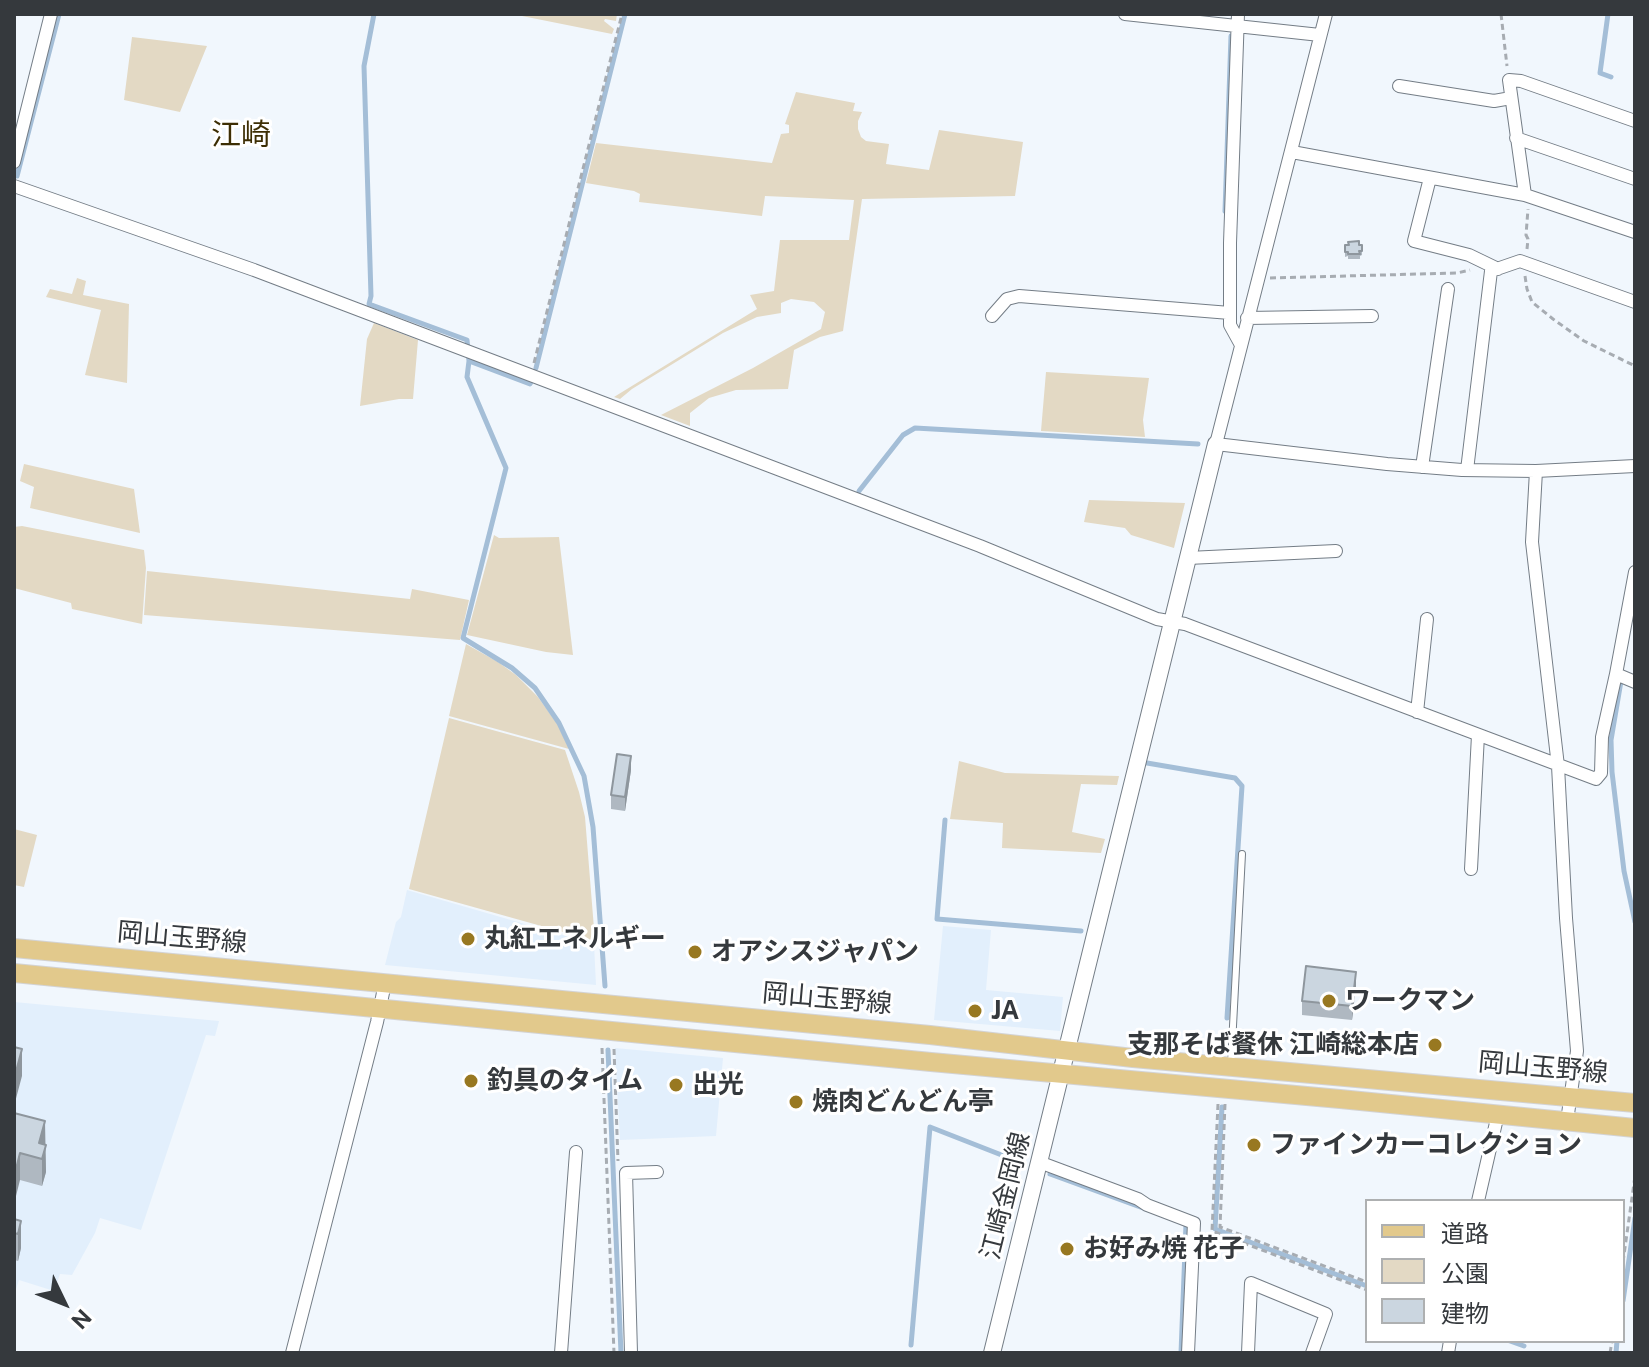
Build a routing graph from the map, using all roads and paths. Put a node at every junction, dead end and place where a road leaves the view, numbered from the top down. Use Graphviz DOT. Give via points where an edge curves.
graph roads {
  1 [pos="51,14"];
  2 [pos="622,14"];
  3 [pos="1125,14"];
  4 [pos="1326,14"];
  5 [pos="1501,14"];
  6 [pos="1238,20"];
  7 [pos="1320,35"];
  8 [pos="1509,80"];
  9 [pos="1399,86"];
  10 [pos="1511,98"];
  11 [pos="1635,121"];
  12 [pos="1516,138"];
  13 [pos="1292,152"];
  14 [pos="14,162"];
  15 [pos="1430,178"];
  16 [pos="1635,179"];
  17 [pos="14,186"];
  18 [pos="1527,196"];
  19 [pos="1635,232"];
  20 [pos="1527,263"];
  21 [pos="1495,270"];
  22 [pos="1257,278"];
  23 [pos="1448,289"];
  24 [pos="1635,302"];
  25 [pos="1230,313"];
  26 [pos="992,316"];
  27 [pos="1372,316"];
  28 [pos="1247,318"];
  29 [pos="1241,345"];
  30 [pos="1635,366"];
  31 [pos="531,376"];
  32 [pos="1216,444"];
  33 [pos="1635,466"];
  34 [pos="1422,467"];
  35 [pos="1467,470"];
  36 [pos="1536,471"];
  37 [pos="1336,551"];
  38 [pos="1188,558"];
  39 [pos="1635,572"];
  40 [pos="1427,619"];
  41 [pos="1173,622"];
  42 [pos="1624,677"];
  43 [pos="1417,712"];
  44 [pos="1478,735"];
  45 [pos="1558,766"];
  46 [pos="1242,854"];
  47 [pos="1471,869"];
  48 [pos="14,948"];
  49 [pos="14,973"];
  50 [pos="385,983"];
  51 [pos="380,1009"];
  52 [pos="602,1044"];
  53 [pos="613,1045"];
  54 [pos="1068,1050"];
  55 [pos="1231,1067"];
  56 [pos="1062,1073"];
  57 [pos="1569,1096"];
  58 [pos="1635,1103"];
  59 [pos="1218,1104"];
  60 [pos="1225,1104"];
  61 [pos="1498,1114"];
  62 [pos="1567,1121"];
  63 [pos="1635,1128"];
  64 [pos="576,1152"];
  65 [pos="1039,1162"];
  66 [pos="618,1168"];
  67 [pos="657,1172"];
  68 [pos="1635,1176"];
  69 [pos="1478,1199"];
  70 [pos="1625,1248"];
  71 [pos="1365,1281"];
  72 [pos="1365,1289"];
  73 [pos="292,1353"];
  74 [pos="561,1353"];
  75 [pos="614,1353"];
  76 [pos="631,1353"];
  77 [pos="992,1353"];
  78 [pos="1188,1353"];
  79 [pos="1248,1353"];
  80 [pos="1312,1353"];
  1 -- 14 [label="street"];
  2 -- 31 [label="path"];
  3 -- 6 [label="street"];
  4 -- 7 [label="street"];
  5 -- 8 [label="path"];
  6 -- 7 [label="street"];
  6 -- 25 [label="street"];
  7 -- 13 [label="street"];
  8 -- 10 [label="street"];
  8 -- 11 [label="street"];
  9 -- 10 [label="street" via="1494,101"];
  10 -- 12 [label="street"];
  12 -- 16 [label="street"];
  12 -- 18 [label="street"];
  13 -- 15 [label="street"];
  13 -- 22 [label="street"];
  15 -- 18 [label="street"];
  15 -- 21 [label="street" via="1414,241 1469,255"];
  17 -- 31 [label="street"];
  18 -- 19 [label="street"];
  18 -- 20 [label="path"];
  20 -- 21 [label="street"];
  20 -- 24 [label="street"];
  20 -- 30 [label="path" via="1532,302 1584,341"];
  21 -- 22 [label="path" via="1485,266 1457,273"];
  21 -- 35 [label="street"];
  22 -- 28 [label="street"];
  23 -- 34 [label="street"];
  25 -- 26 [label="street" via="1019,296 1007,299"];
  25 -- 29 [label="street"];
  27 -- 28 [label="street"];
  28 -- 29 [label="street"];
  29 -- 32 [label="street"];
  31 -- 41 [label="street"];
  32 -- 34 [label="street"];
  32 -- 38 [label="street, 江崎金岡線"];
  33 -- 36 [label="street"];
  34 -- 35 [label="street"];
  35 -- 36 [label="street"];
  36 -- 45 [label="street" via="1532,542"];
  37 -- 38 [label="street"];
  38 -- 41 [label="street, 江崎金岡線"];
  39 -- 42 [label="street"];
  40 -- 43 [label="street"];
  41 -- 43 [label="street"];
  41 -- 54 [label="street, 江崎金岡線"];
  42 -- 45 [label="street" via="1602,737 1601,773 1596,779"];
  43 -- 44 [label="street"];
  44 -- 45 [label="street"];
  44 -- 47 [label="street"];
  45 -- 57 [label="street" via="1577,1051"];
  46 -- 55 [label="lane"];
  48 -- 50 [label="main road, 岡山玉野線"];
  49 -- 51 [label="main road, 岡山玉野線"];
  50 -- 51 [label="street"];
  50 -- 54 [label="main road, 岡山玉野線"];
  51 -- 56 [label="main road, 岡山玉野線"];
  51 -- 73 [label="street"];
  52 -- 75 [label="path"];
  53 -- 66 [label="path"];
  54 -- 55 [label="main road, 岡山玉野線"];
  54 -- 56 [label="street, 江崎金岡線"];
  55 -- 57 [label="main road, 岡山玉野線"];
  56 -- 61 [label="main road, 岡山玉野線"];
  56 -- 65 [label="street, 江崎金岡線"];
  57 -- 58 [label="main road, 岡山玉野線"];
  57 -- 62 [label="street"];
  59 -- 72 [label="path" via="1212,1231"];
  60 -- 71 [label="path" via="1220,1227"];
  61 -- 62 [label="main road, 岡山玉野線"];
  61 -- 69 [label="street"];
  62 -- 63 [label="main road, 岡山玉野線"];
  64 -- 74 [label="street"];
  65 -- 77 [label="street, 江崎金岡線"];
  65 -- 78 [label="street" via="1194,1223"];
  67 -- 76 [label="street" via="626,1173"];
  68 -- 70 [label="path"];
  79 -- 80 [label="street" via="1251,1283 1326,1314"];
}
